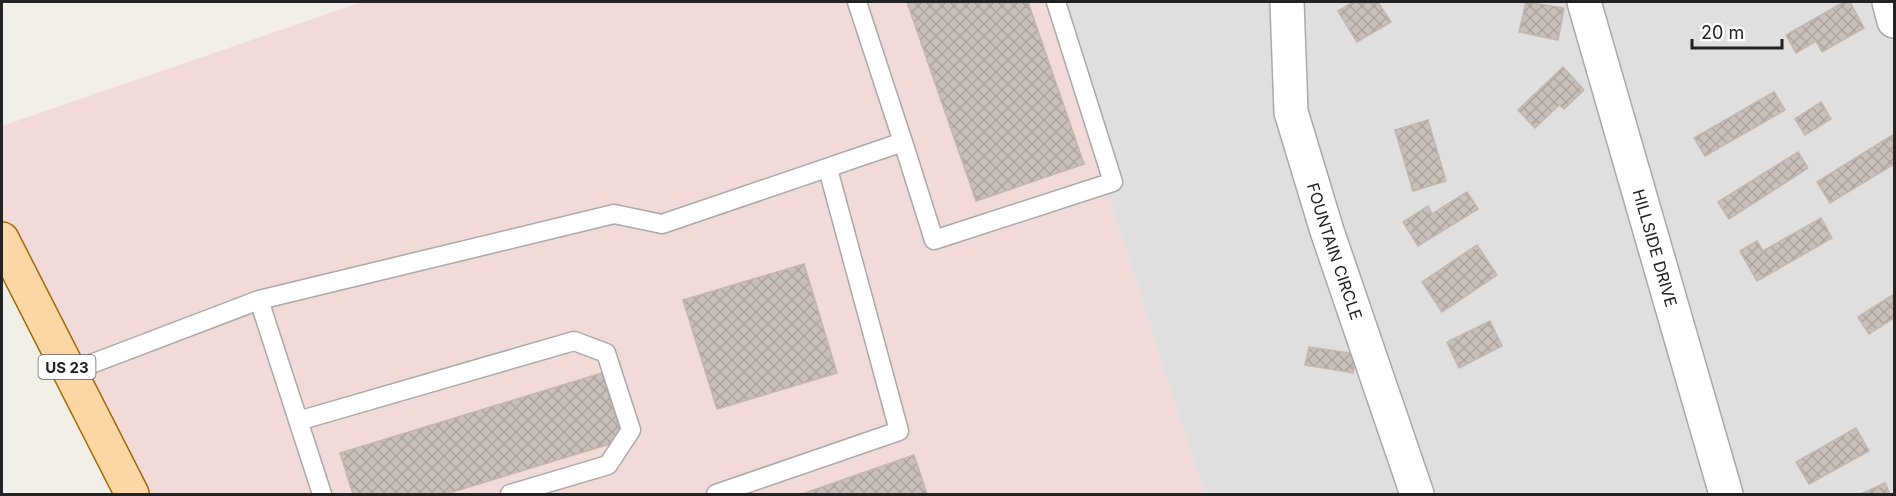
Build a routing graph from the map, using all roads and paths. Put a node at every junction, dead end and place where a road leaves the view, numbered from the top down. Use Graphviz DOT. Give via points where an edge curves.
graph roads {
  1 [pos="857,2"];
  2 [pos="1056,2"];
  3 [pos="1287,2"];
  4 [pos="1584,2"];
  5 [pos="1889,2"];
  6 [pos="1894,21"];
  7 [pos="903,142"];
  8 [pos="828,169"];
  9 [pos="2,238"];
  10 [pos="259,300"];
  11 [pos="70,372"];
  12 [pos="298,421"];
  13 [pos="132,495"];
  14 [pos="322,495"];
  15 [pos="510,495"];
  16 [pos="716,495"];
  17 [pos="1417,495"];
  18 [pos="1726,495"];
  1 -- 7 [label="lane"];
  2 -- 7 [label="lane" via="1113,182 934,240"];
  3 -- 17 [label="street, FOUNTAIN CIRCLE" via="1291,112"];
  4 -- 18 [label="street, HILLSIDE DRIVE"];
  5 -- 6 [label="street"];
  7 -- 8 [label="lane"];
  8 -- 10 [label="lane" via="662,224 614,214"];
  8 -- 16 [label="lane" via="899,431"];
  9 -- 11 [label="main road, US 23"];
  10 -- 11 [label="lane"];
  10 -- 12 [label="lane"];
  11 -- 13 [label="main road, US 23"];
  12 -- 14 [label="lane"];
  12 -- 15 [label="lane" via="574,341 606,353 631,430 608,465"];
}
